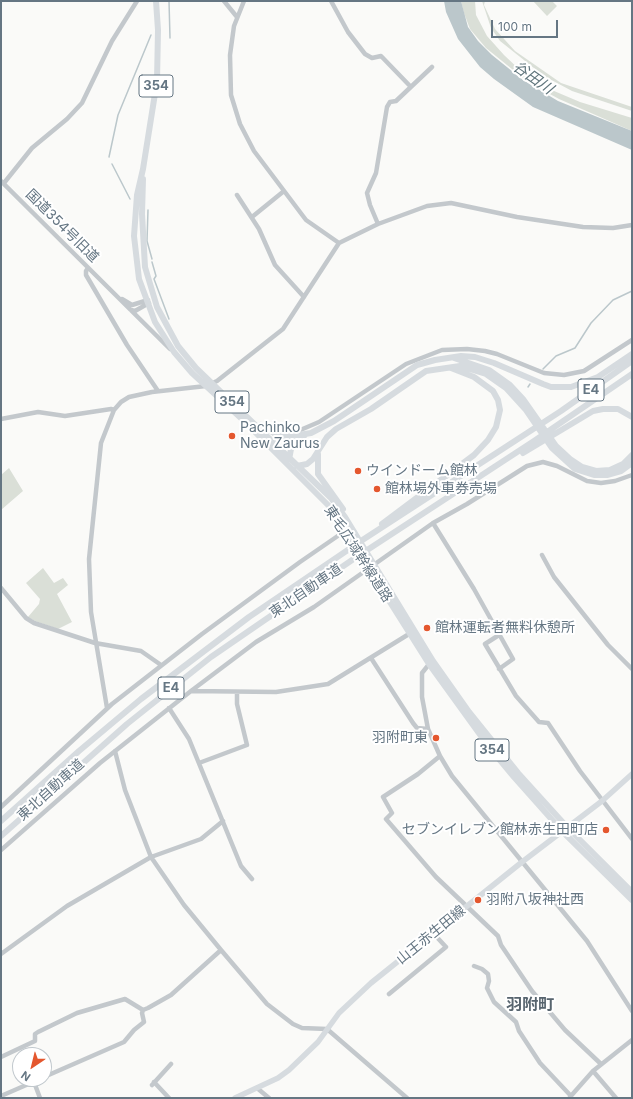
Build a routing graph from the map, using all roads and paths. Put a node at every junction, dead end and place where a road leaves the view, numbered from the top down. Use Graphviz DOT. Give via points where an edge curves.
graph roads {
  1 [pos="137,1"];
  2 [pos="156,1"];
  3 [pos="224,1"];
  4 [pos="244,1"];
  5 [pos="330,1"];
  6 [pos="237,17"];
  7 [pos="432,67"];
  8 [pos="410,86"];
  9 [pos="143,169"];
  10 [pos="2,182"];
  11 [pos="284,191"];
  12 [pos="237,195"];
  13 [pos="252,218"];
  14 [pos="378,224"];
  15 [pos="632,224"];
  16 [pos="339,243"];
  17 [pos="88,268"];
  18 [pos="107,286"];
  19 [pos="304,297"];
  20 [pos="154,300"];
  21 [pos="147,302"];
  22 [pos="130,310"];
  23 [pos="632,340"];
  24 [pos="174,352"];
  25 [pos="632,354"];
  26 [pos="454,358"];
  27 [pos="632,361"];
  28 [pos="449,368"];
  29 [pos="632,374"];
  30 [pos="209,385"];
  31 [pos="158,391"];
  32 [pos="114,410"];
  33 [pos="246,416"];
  34 [pos="632,417"];
  35 [pos="1,419"];
  36 [pos="557,429"];
  37 [pos="289,434"];
  38 [pos="304,435"];
  39 [pos="318,454"];
  40 [pos="289,456"];
  41 [pos="632,456"];
  42 [pos="632,463"];
  43 [pos="289,466"];
  44 [pos="299,466"];
  45 [pos="632,474"];
  46 [pos="345,517"];
  47 [pos="433,523"];
  48 [pos="345,531"];
  49 [pos="364,539"];
  50 [pos="542,555"];
  51 [pos="371,565"];
  52 [pos="1,588"];
  53 [pos="409,634"];
  54 [pos="499,636"];
  55 [pos="95,643"];
  56 [pos="371,658"];
  57 [pos="431,663"];
  58 [pos="161,665"];
  59 [pos="499,669"];
  60 [pos="632,669"];
  61 [pos="190,691"];
  62 [pos="237,692"];
  63 [pos="107,708"];
  64 [pos="169,708"];
  65 [pos="428,730"];
  66 [pos="115,751"];
  67 [pos="440,756"];
  68 [pos="198,763"];
  69 [pos="632,774"];
  70 [pos="602,801"];
  71 [pos="1,807"];
  72 [pos="1,821"];
  73 [pos="223,821"];
  74 [pos="565,829"];
  75 [pos="1,836"];
  76 [pos="632,839"];
  77 [pos="1,850"];
  78 [pos="151,858"];
  79 [pos="522,862"];
  80 [pos="252,879"];
  81 [pos="632,892"];
  82 [pos="632,900"];
  83 [pos="466,906"];
  84 [pos="433,933"];
  85 [pos="221,950"];
  86 [pos="1,954"];
  87 [pos="474,966"];
  88 [pos="389,994"];
  89 [pos="143,1010"];
  90 [pos="632,1011"];
  91 [pos="327,1029"];
  92 [pos="632,1040"];
  93 [pos="1,1057"];
  94 [pos="170,1064"];
  95 [pos="601,1064"];
  96 [pos="593,1071"];
  97 [pos="52,1074"];
  98 [pos="21,1087"];
  99 [pos="36,1087"];
  100 [pos="256,1088"];
  101 [pos="1,1095"];
  102 [pos="570,1097"];
  103 [pos="40,1098"];
  104 [pos="169,1098"];
  105 [pos="235,1098"];
  106 [pos="269,1098"];
  107 [pos="407,1098"];
  108 [pos="616,1098"];
  1 -- 10 [label="street" via="112,41 84,101 32,148"];
  2 -- 9 [label="highway, 東毛広域幹線道路 / 354" via="157,81"];
  3 -- 6 [label="street"];
  4 -- 6 [label="street"];
  5 -- 8 [label="street" via="348,32 365,54 372,58 381,56"];
  6 -- 11 [label="street" via="230,55 232,102 250,146"];
  7 -- 8 [label="street"];
  8 -- 14 [label="street" via="396,101 390,102 385,111 376,173 367,193"];
  9 -- 20 [label="highway, 東毛広域幹線道路 / 354" via="144,263"];
  9 -- 21 [label="highway, 東毛広域幹線道路 / 354" via="137,195 134,236 137,270"];
  10 -- 17 [label="street, 国道354号旧道"];
  11 -- 13 [label="street"];
  11 -- 16 [label="street" via="309,224"];
  12 -- 13 [label="street"];
  13 -- 19 [label="street" via="275,265"];
  14 -- 15 [label="street" via="427,206 447,202 562,225 613,228"];
  14 -- 16 [label="street"];
  16 -- 19 [label="street"];
  17 -- 18 [label="street, 国道354号旧道"];
  17 -- 31 [label="street" via="86,275 127,345"];
  18 -- 21 [label="street, 国道354号旧道" via="129,304"];
  18 -- 22 [label="street, 国道354号旧道"];
  19 -- 30 [label="street" via="283,329"];
  20 -- 21 [label="street, 国道354号旧道"];
  20 -- 30 [label="highway, 東毛広域幹線道路 / 354" via="164,324 178,346"];
  21 -- 22 [label="street, 国道354号旧道" via="135,311"];
  21 -- 24 [label="highway, 東毛広域幹線道路 / 354" via="161,334"];
  22 -- 24 [label="street"];
  23 -- 37 [label="street" via="584,372 564,375 544,374 485,351 442,350 406,364 319,422"];
  24 -- 30 [label="highway, 東毛広域幹線道路 / 354" via="192,373"];
  25 -- 26 [label="highway" via="592,380 578,386 562,388 539,383 481,359 461,356"];
  26 -- 38 [label="highway" via="435,360 417,366 334,421"];
  26 -- 41 [label="highway" via="482,367 507,382 523,399 556,446 582,467 596,471 610,470 624,464"];
  27 -- 49 [label="highway, 東北自動車道 / E4" via="550,418"];
  28 -- 39 [label="highway" via="426,371 371,409 336,429 327,437"];
  28 -- 42 [label="highway" via="460,366 479,371 503,385 520,403 552,448 575,469 600,476 621,471"];
  28 -- 49 [label="highway" via="474,377 493,391 500,410 496,427 474,455 392,515"];
  29 -- 36 [label="highway, 東北自動車道 / E4"];
  30 -- 31 [label="street"];
  30 -- 33 [label="highway, 東毛広域幹線道路 / 354"];
  30 -- 43 [label="highway, 東毛広域幹線道路 / 354"];
  31 -- 32 [label="street" via="126,398"];
  32 -- 35 [label="street" via="65,416 38,412"];
  32 -- 55 [label="street" via="101,443 90,540 89,578"];
  33 -- 38 [label="highway" via="277,435"];
  33 -- 40 [label="highway, 東毛広域幹線道路 / 354"];
  34 -- 36 [label="highway" via="618,409 603,409"];
  36 -- 75 [label="highway, 東北自動車道 / E4" via="369,548 282,606 190,673 87,758"];
  38 -- 40 [label="highway" via="294,445"];
  39 -- 44 [label="highway" via="310,462"];
  39 -- 46 [label="highway" via="319,476 343,507"];
  40 -- 43 [label="highway"];
  40 -- 44 [label="highway, 東毛広域幹線道路 / 354"];
  43 -- 44 [label="highway"];
  43 -- 48 [label="highway, 東毛広域幹線道路 / 354" via="330,507"];
  44 -- 46 [label="highway, 東毛広域幹線道路 / 354" via="331,498"];
  45 -- 47 [label="street" via="601,483 587,481 557,466 536,462"];
  46 -- 51 [label="highway, 東毛広域幹線道路 / 354"];
  47 -- 51 [label="street"];
  47 -- 54 [label="street" via="474,589"];
  48 -- 51 [label="highway, 東毛広域幹線道路 / 354"];
  48 -- 58 [label="street"];
  49 -- 72 [label="highway, 東北自動車道 / E4" via="249,617 184,665 79,751"];
  50 -- 60 [label="street" via="554,577 608,645"];
  51 -- 53 [label="highway, 東毛広域幹線道路 / 354"];
  51 -- 57 [label="highway, 東毛広域幹線道路 / 354"];
  51 -- 61 [label="street" via="314,607 256,642"];
  52 -- 55 [label="street" via="26,618 34,623"];
  53 -- 56 [label="street"];
  53 -- 57 [label="highway, 東毛広域幹線道路 / 354"];
  54 -- 59 [label="street" via="513,659"];
  54 -- 59 [label="street" via="485,644"];
  55 -- 58 [label="street" via="141,651"];
  55 -- 63 [label="street"];
  56 -- 62 [label="street" via="328,684 276,692"];
  56 -- 65 [label="street" via="413,723 417,728"];
  57 -- 65 [label="street" via="422,673 420,683"];
  57 -- 74 [label="highway, 東毛広域幹線道路 / 354" via="499,759"];
  58 -- 63 [label="street"];
  59 -- 70 [label="street" via="516,696 539,722 548,723"];
  61 -- 62 [label="street"];
  61 -- 64 [label="street"];
  62 -- 68 [label="street" via="237,704 247,745"];
  63 -- 71 [label="street"];
  64 -- 66 [label="street"];
  64 -- 68 [label="street" via="189,739"];
  65 -- 67 [label="street"];
  66 -- 77 [label="street"];
  66 -- 78 [label="street" via="125,790"];
  67 -- 79 [label="street" via="452,776"];
  67 -- 83 [label="street" via="383,797 392,813 386,819"];
  68 -- 73 [label="street"];
  69 -- 70 [label="main road, 山王赤生田線"];
  70 -- 74 [label="main road, 山王赤生田線"];
  70 -- 76 [label="street"];
  73 -- 78 [label="street" via="197,841"];
  73 -- 80 [label="street" via="241,866"];
  74 -- 79 [label="main road, 山王赤生田線"];
  74 -- 81 [label="highway, 東毛広域幹線道路 / 354"];
  74 -- 82 [label="highway, 東毛広域幹線道路 / 354"];
  78 -- 85 [label="street"];
  78 -- 86 [label="street" via="67,906"];
  79 -- 83 [label="main road, 山王赤生田線"];
  79 -- 90 [label="street" via="587,941"];
  83 -- 84 [label="main road, 山王赤生田線"];
  83 -- 95 [label="street" via="498,936 501,945 532,990 565,1030"];
  84 -- 88 [label="street" via="446,947"];
  84 -- 91 [label="main road, 山王赤生田線" via="371,983 339,1013"];
  85 -- 89 [label="street" via="171,995"];
  85 -- 91 [label="street" via="267,1004 293,1024 302,1028"];
  87 -- 102 [label="street" via="488,974 487,988 494,1002 516,1022 540,1063"];
  89 -- 93 [label="street" via="125,999 77,1014 38,1032 35,1034 35,1041"];
  89 -- 97 [label="street" via="144,1022 124,1042"];
  91 -- 100 [label="main road, 山王赤生田線" via="297,1063 278,1078"];
  91 -- 107 [label="street"];
  92 -- 95 [label="street"];
  94 -- 104 [label="street" via="153,1083"];
  95 -- 96 [label="street"];
  96 -- 102 [label="street"];
  96 -- 108 [label="street"];
  98 -- 101 [label="street"];
  99 -- 103 [label="street"];
  100 -- 105 [label="main road, 山王赤生田線"];
  100 -- 106 [label="street"];
}
